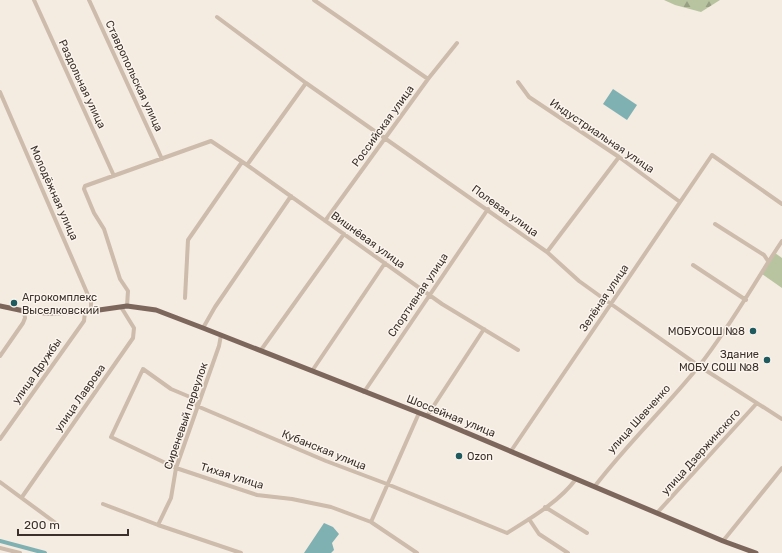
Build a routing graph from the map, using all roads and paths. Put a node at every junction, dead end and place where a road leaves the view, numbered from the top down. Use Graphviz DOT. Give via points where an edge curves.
graph roads {
  1 [pos="34,0"];
  2 [pos="89,0"];
  3 [pos="314,0"];
  4 [pos="217,17"];
  5 [pos="457,43"];
  6 [pos="428,79"];
  7 [pos="518,82"];
  8 [pos="306,83"];
  9 [pos="0,92"];
  10 [pos="386,138"];
  11 [pos="619,157"];
  12 [pos="162,159"];
  13 [pos="242,162"];
  14 [pos="247,165"];
  15 [pos="114,176"];
  16 [pos="291,196"];
  17 [pos="680,202"];
  18 [pos="782,204"];
  19 [pos="488,209"];
  20 [pos="325,220"];
  21 [pos="715,224"];
  22 [pos="344,234"];
  23 [pos="782,241"];
  24 [pos="547,252"];
  25 [pos="768,262"];
  26 [pos="385,263"];
  27 [pos="693,265"];
  28 [pos="429,295"];
  29 [pos="185,298"];
  30 [pos="746,300"];
  31 [pos="611,304"];
  32 [pos="0,306"];
  33 [pos="124,307"];
  34 [pos="91,310"];
  35 [pos="24,311"];
  36 [pos="85,312"];
  37 [pos="203,328"];
  38 [pos="484,329"];
  39 [pos="221,335"];
  40 [pos="261,350"];
  41 [pos="518,350"];
  42 [pos="0,355"];
  43 [pos="699,366"];
  44 [pos="143,369"];
  45 [pos="312,371"];
  46 [pos="364,392"];
  47 [pos="757,403"];
  48 [pos="197,406"];
  49 [pos="419,414"];
  50 [pos="427,416"];
  51 [pos="782,419"];
  52 [pos="0,439"];
  53 [pos="511,451"];
  54 [pos="176,468"];
  55 [pos="782,468"];
  56 [pos="576,479"];
  57 [pos="0,482"];
  58 [pos="387,484"];
  59 [pos="595,486"];
  60 [pos="22,497"];
  61 [pos="103,504"];
  62 [pos="545,507"];
  63 [pos="657,513"];
  64 [pos="529,519"];
  65 [pos="371,522"];
  66 [pos="57,524"];
  67 [pos="158,525"];
  68 [pos="587,533"];
  69 [pos="723,541"];
  70 [pos="0,548"];
  71 [pos="20,553"];
  72 [pos="241,553"];
  73 [pos="417,553"];
  74 [pos="568,553"];
  75 [pos="756,553"];
  1 -- 15 [label="street, Раздольная улица"];
  2 -- 12 [label="street, Ставропольская улица"];
  3 -- 6 [label="street"];
  4 -- 8 [label="street, Полевая улица"];
  5 -- 6 [label="street, Российская улица"];
  6 -- 10 [label="street, Российская улица"];
  7 -- 11 [label="street, Индустриальная улица" via="529,97"];
  8 -- 10 [label="street, Полевая улица"];
  8 -- 14 [label="street"];
  9 -- 34 [label="street, Молодёжная улица" via="91,302"];
  10 -- 19 [label="street, Полевая улица"];
  10 -- 20 [label="street, Российская улица"];
  11 -- 17 [label="street, Индустриальная улица"];
  11 -- 24 [label="street"];
  12 -- 13 [label="street, Вишнёвая улица" via="211,141"];
  12 -- 15 [label="street"];
  13 -- 14 [label="street, Вишнёвая улица"];
  13 -- 29 [label="street" via="188,240"];
  14 -- 16 [label="street, Вишнёвая улица"];
  15 -- 33 [label="street" via="85,186 84,189 104,229 120,279 128,291"];
  16 -- 20 [label="street, Вишнёвая улица"];
  16 -- 37 [label="street"];
  17 -- 18 [label="street, Зелёная улица" via="712,155"];
  17 -- 31 [label="street, Зелёная улица"];
  19 -- 24 [label="street, Полевая улица"];
  19 -- 28 [label="street, Спортивная улица"];
  20 -- 22 [label="street, Вишнёвая улица"];
  21 -- 25 [label="street" via="764,255"];
  22 -- 26 [label="street, Вишнёвая улица"];
  22 -- 40 [label="street"];
  23 -- 25 [label="street, улица Шевченко"];
  24 -- 31 [label="street, Полевая улица"];
  25 -- 30 [label="street, улица Шевченко"];
  26 -- 28 [label="street, Вишнёвая улица"];
  26 -- 45 [label="street"];
  27 -- 30 [label="street"];
  28 -- 38 [label="street, Вишнёвая улица"];
  28 -- 46 [label="street, Спортивная улица"];
  30 -- 43 [label="street, улица Шевченко"];
  31 -- 43 [label="street, Полевая улица"];
  31 -- 53 [label="street, Зелёная улица"];
  32 -- 35 [label="main road, Шоссейная улица"];
  33 -- 34 [label="main road, Шоссейная улица"];
  33 -- 37 [label="main road, Шоссейная улица" via="156,310"];
  33 -- 60 [label="street, улица Лаврова" via="134,328 133,338"];
  34 -- 36 [label="main road, Шоссейная улица"];
  35 -- 36 [label="main road, Шоссейная улица" via="61,314"];
  35 -- 42 [label="street" via="23,323"];
  36 -- 52 [label="street, улица Дружбы" via="84,321"];
  37 -- 39 [label="main road, Шоссейная улица"];
  38 -- 41 [label="street, Вишнёвая улица"];
  38 -- 50 [label="street"];
  39 -- 40 [label="main road, Шоссейная улица"];
  39 -- 48 [label="street, Сиреневый переулок"];
  40 -- 45 [label="main road, Шоссейная улица"];
  43 -- 47 [label="street, Полевая улица"];
  43 -- 59 [label="street, улица Шевченко" via="614,461"];
  44 -- 48 [label="street, Кубанская улица" via="171,389 190,397"];
  44 -- 54 [label="street, Тихая улица" via="111,436"];
  45 -- 46 [label="main road, Шоссейная улица"];
  46 -- 49 [label="main road, Шоссейная улица"];
  47 -- 51 [label="street, Полевая улица"];
  47 -- 63 [label="street, улица Дзержинского"];
  48 -- 54 [label="street, Сиреневый переулок"];
  48 -- 58 [label="street, Кубанская улица"];
  49 -- 50 [label="main road, Шоссейная улица"];
  49 -- 58 [label="street"];
  50 -- 53 [label="main road, Шоссейная улица"];
  53 -- 56 [label="main road, Шоссейная улица"];
  54 -- 65 [label="street, Тихая улица" via="257,495 331,507"];
  54 -- 67 [label="street, Сиреневый переулок" via="171,498"];
  55 -- 69 [label="street"];
  56 -- 59 [label="main road, Шоссейная улица"];
  56 -- 62 [label="street" via="567,491"];
  57 -- 60 [label="street"];
  58 -- 64 [label="street, Кубанская улица" via="507,533"];
  58 -- 65 [label="street"];
  59 -- 63 [label="main road, Шоссейная улица"];
  60 -- 66 [label="street"];
  61 -- 67 [label="street"];
  62 -- 64 [label="street"];
  62 -- 68 [label="street"];
  63 -- 69 [label="main road, Шоссейная улица"];
  64 -- 74 [label="street" via="539,534"];
  65 -- 73 [label="street, Тихая улица"];
  67 -- 72 [label="street"];
  69 -- 75 [label="main road, Шоссейная улица"];
  70 -- 71 [label="street"];
}
